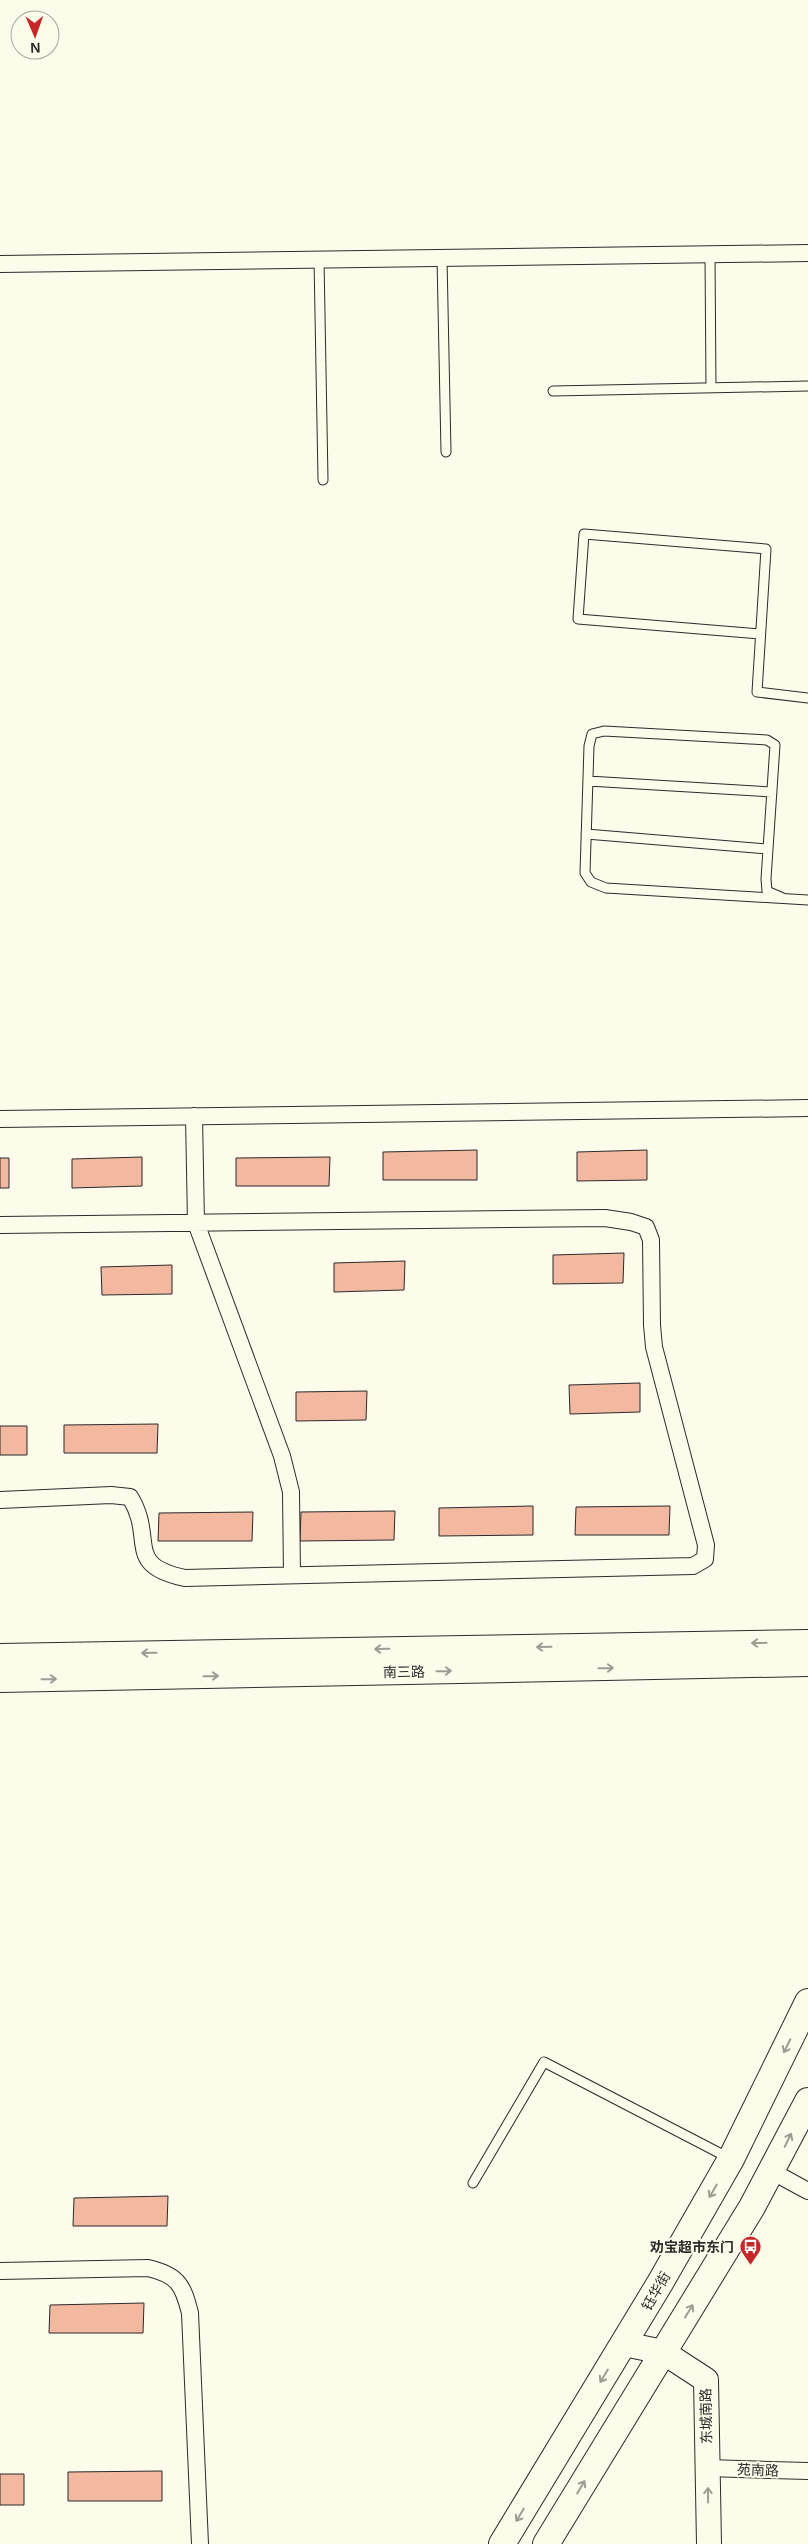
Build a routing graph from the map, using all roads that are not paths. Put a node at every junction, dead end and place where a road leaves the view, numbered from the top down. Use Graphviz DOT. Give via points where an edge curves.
graph roads {
  1 [pos="808,253"];
  2 [pos="710,254"];
  3 [pos="442,258"];
  4 [pos="319,259"];
  5 [pos="0,264"];
  6 [pos="808,386"];
  7 [pos="711,388"];
  8 [pos="554,391"];
  9 [pos="446,452"];
  10 [pos="323,480"];
  11 [pos="760,634"];
  12 [pos="808,698"];
  13 [pos="588,781"];
  14 [pos="772,792"];
  15 [pos="586,834"];
  16 [pos="768,848"];
  17 [pos="783,898"];
  18 [pos="808,900"];
  19 [pos="808,1108"];
  20 [pos="194,1116"];
  21 [pos="0,1119"];
  22 [pos="196,1223"];
  23 [pos="0,1225"];
  24 [pos="0,1500"];
  25 [pos="292,1574"];
  26 [pos="808,1642"];
  27 [pos="0,1656"];
  28 [pos="808,1664"];
  29 [pos="0,1680"];
  30 [pos="808,2002"];
  31 [pos="808,2101"];
  32 [pos="731,2159"];
  33 [pos="773,2172"];
  34 [pos="473,2183"];
  35 [pos="808,2191"];
  36 [pos="0,2270"];
  37 [pos="624,2344"];
  38 [pos="663,2352"];
  39 [pos="707,2468"];
  40 [pos="808,2471"];
  41 [pos="200,2544"];
  42 [pos="502,2544"];
  43 [pos="546,2544"];
  44 [pos="709,2544"];
  1 -- 2 [label="street"];
  2 -- 3 [label="street"];
  2 -- 7 [label="lane"];
  3 -- 4 [label="street"];
  3 -- 9 [label="lane"];
  4 -- 5 [label="street"];
  4 -- 10 [label="lane"];
  6 -- 7 [label="lane"];
  7 -- 8 [label="lane"];
  11 -- 11 [label="lane" via="766,549 584,534 578,618"];
  11 -- 12 [label="lane" via="757,692"];
  13 -- 14 [label="lane"];
  13 -- 14 [label="lane" via="592,734 604,731 767,740 775,745"];
  13 -- 15 [label="lane"];
  14 -- 16 [label="lane"];
  15 -- 16 [label="lane"];
  15 -- 17 [label="lane" via="586,873 591,882 606,888"];
  16 -- 17 [label="lane" via="767,891"];
  17 -- 18 [label="lane"];
  19 -- 20 [label="street"];
  20 -- 21 [label="street"];
  20 -- 22 [label="street"];
  22 -- 23 [label="street"];
  22 -- 25 [label="street" via="282,1456 291,1492"];
  22 -- 25 [label="street" via="605,1218 646,1227 651,1240 654,1347 706,1544 705,1559 693,1566"];
  24 -- 25 [label="street" via="130,1497 139,1512 144,1555 163,1573 185,1578"];
  26 -- 27 [label="street, 南三路, one-way"];
  29 -- 28 [label="street, 南三路, one-way"];
  30 -- 32 [label="main road, 钰华街, one-way"];
  33 -- 31 [label="main road, one-way"];
  32 -- 34 [label="lane" via="544,2062"];
  32 -- 37 [label="main road, 钰华街, one-way"];
  33 -- 35 [label="street"];
  38 -- 33 [label="main road, one-way"];
  36 -- 41 [label="street" via="148,2268 165,2272 178,2281 190,2313"];
  37 -- 38 [label="street, 东城南路"];
  37 -- 42 [label="main road, 钰华街, one-way"];
  38 -- 39 [label="street, 东城南路" via="706,2380"];
  43 -- 38 [label="main road, one-way"];
  39 -- 40 [label="street, 苑南路"];
  44 -- 39 [label="street, 东城南路, one-way"];
}
